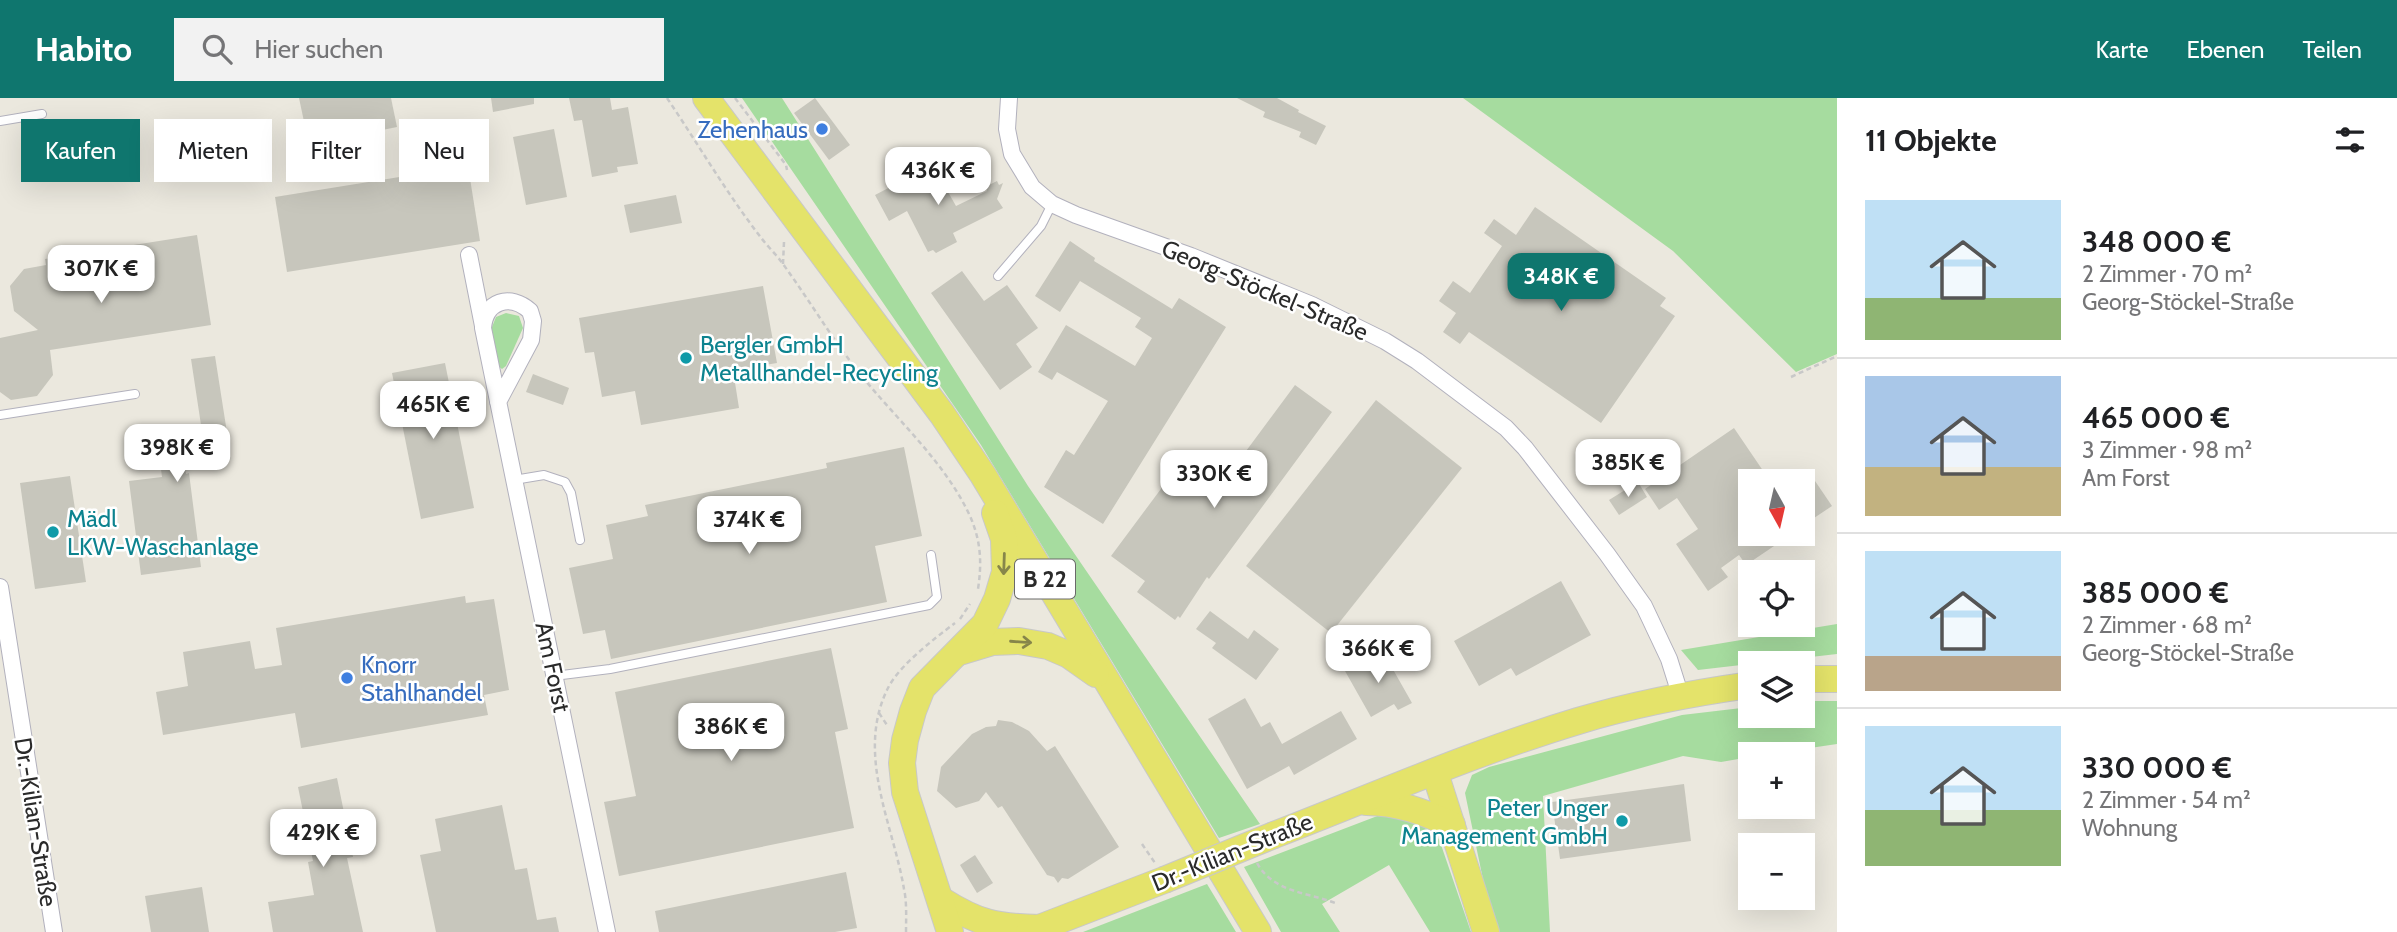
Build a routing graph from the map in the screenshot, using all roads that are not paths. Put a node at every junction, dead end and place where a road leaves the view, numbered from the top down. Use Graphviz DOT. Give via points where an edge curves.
graph roads {
  1 [pos="706,98"];
  2 [pos="1009,98"];
  3 [pos="42,114"];
  4 [pos="0,121"];
  5 [pos="1052,204"];
  6 [pos="469,255"];
  7 [pos="998,276"];
  8 [pos="483,328"];
  9 [pos="135,394"];
  10 [pos="498,402"];
  11 [pos="0,415"];
  12 [pos="982,475"];
  13 [pos="514,481"];
  14 [pos="580,540"];
  15 [pos="931,555"];
  16 [pos="0,587"];
  17 [pos="954,654"];
  18 [pos="554,676"];
  19 [pos="1837,679"];
  20 [pos="1815,680"];
  21 [pos="1108,683"];
  22 [pos="1738,687"];
  23 [pos="1681,697"];
  24 [pos="1435,772"];
  25 [pos="1360,802"];
  26 [pos="1452,825"];
  27 [pos="941,900"];
  28 [pos="1035,930"];
  29 [pos="54,932"];
  30 [pos="607,932"];
  31 [pos="950,932"];
  32 [pos="1258,932"];
  33 [pos="1486,932"];
  1 -- 12 [label="main road, B 22" via="942,414"];
  2 -- 5 [label="street, Georg-Stöckel-Straße" via="1007,129 1013,154 1032,187"];
  3 -- 4 [label="lane"];
  5 -- 7 [label="lane" via="1041,226"];
  5 -- 23 [label="street, Georg-Stöckel-Straße" via="1312,305 1385,341 1506,428 1644,606"];
  6 -- 8 [label="street, Am Forst"];
  8 -- 10 [label="street, Am Forst"];
  8 -- 10 [label="street" via="484,316 501,302 523,305 533,321 530,340"];
  9 -- 11 [label="lane"];
  10 -- 13 [label="street, Am Forst"];
  12 -- 17 [label="main road, one-way" via="1004,538 1005,572 985,624"];
  12 -- 21 [label="main road, B 22"];
  13 -- 14 [label="lane" via="544,475 565,482"];
  13 -- 18 [label="street, Am Forst"];
  15 -- 18 [label="lane" via="937,597 929,605"];
  16 -- 29 [label="street, Dr.-Kilian-Straße"];
  17 -- 21 [label="main road, one-way" via="992,642 1048,646"];
  17 -- 27 [label="main road" via="922,688 902,763 905,793"];
  18 -- 30 [label="street, Am Forst"];
  19 -- 20 [label="main road"];
  21 -- 32 [label="main road, B 22"];
  22 -- 23 [label="main road, Dr.-Kilian-Straße"];
  23 -- 24 [label="main road, Dr.-Kilian-Straße" via="1580,720"];
  24 -- 25 [label="main road, Dr.-Kilian-Straße"];
  24 -- 26 [label="main road"];
  25 -- 26 [label="main road" via="1413,808"];
  25 -- 28 [label="main road, Dr.-Kilian-Straße, bridge" via="1162,876"];
  26 -- 33 [label="main road"];
  27 -- 28 [label="main road" via="979,921"];
  27 -- 31 [label="main road"];
}
